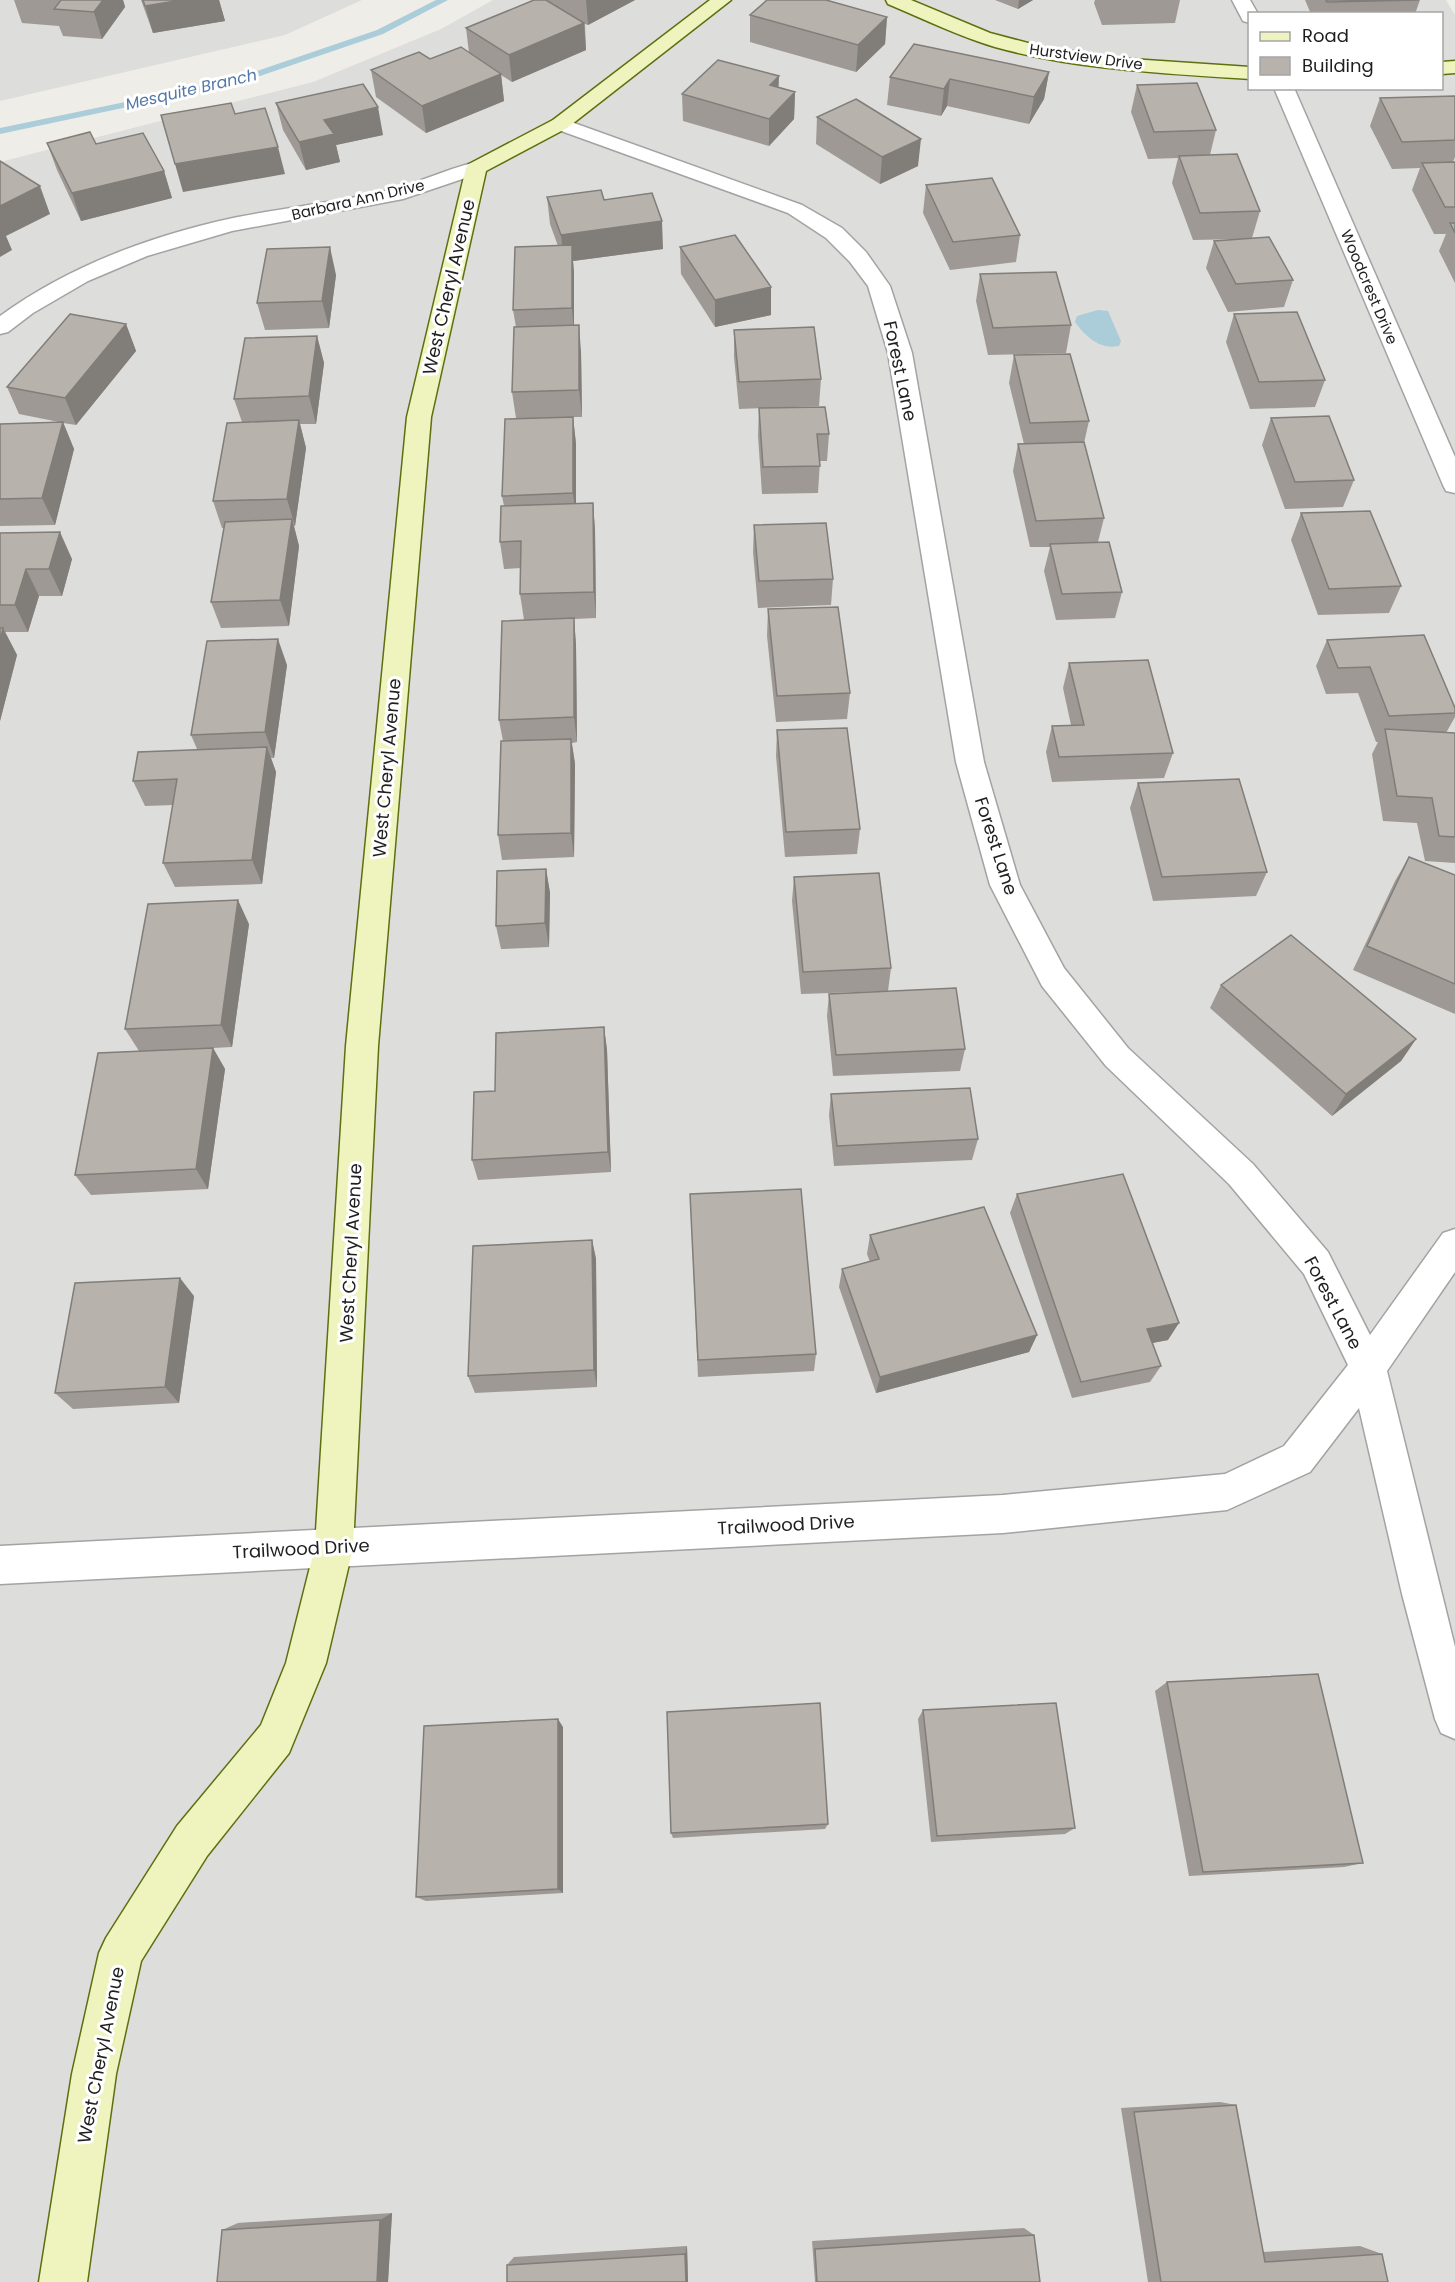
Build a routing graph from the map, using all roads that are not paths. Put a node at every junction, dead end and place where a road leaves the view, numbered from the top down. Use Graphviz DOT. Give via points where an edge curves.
graph roads {
  1 [pos="722,0"];
  2 [pos="895,0"];
  3 [pos="1248,73"];
  4 [pos="1285,90"];
  5 [pos="560,124"];
  6 [pos="476,168"];
  7 [pos="0,327"];
  8 [pos="1455,485"];
  9 [pos="1455,1244"];
  10 [pos="1368,1368"];
  11 [pos="334,1547"];
  12 [pos="0,1564"];
  13 [pos="1455,1719"];
  14 [pos="63,2282"];
  1 -- 5 [label="street, Barbara Ann Drive"];
  2 -- 3 [label="street, Hurstview Drive" via="982,36 1058,56"];
  4 -- 8 [label="street, Woodcrest Drive"];
  5 -- 6 [label="street, Barbara Ann Drive"];
  5 -- 10 [label="street, Forest Lane" via="795,209 834,233 879,286 900,353 970,762 1005,885 1053,976 1117,1057 1241,1174 1316,1263"];
  6 -- 7 [label="street, Barbara Ann Drive" via="403,193 231,226 141,251 77,276"];
  6 -- 11 [label="street, West Cheryl Avenue" via="419,417 362,1046"];
  9 -- 10 [label="street, Trailwood Drive"];
  10 -- 11 [label="street, Trailwood Drive" via="1297,1459 1227,1492 1003,1514"];
  10 -- 13 [label="street, Forest Lane"];
  11 -- 12 [label="street, Trailwood Drive"];
  11 -- 14 [label="street, West Cheryl Avenue" via="306,1663 275,1739 192,1841 121,1953 94,2074"];
}
